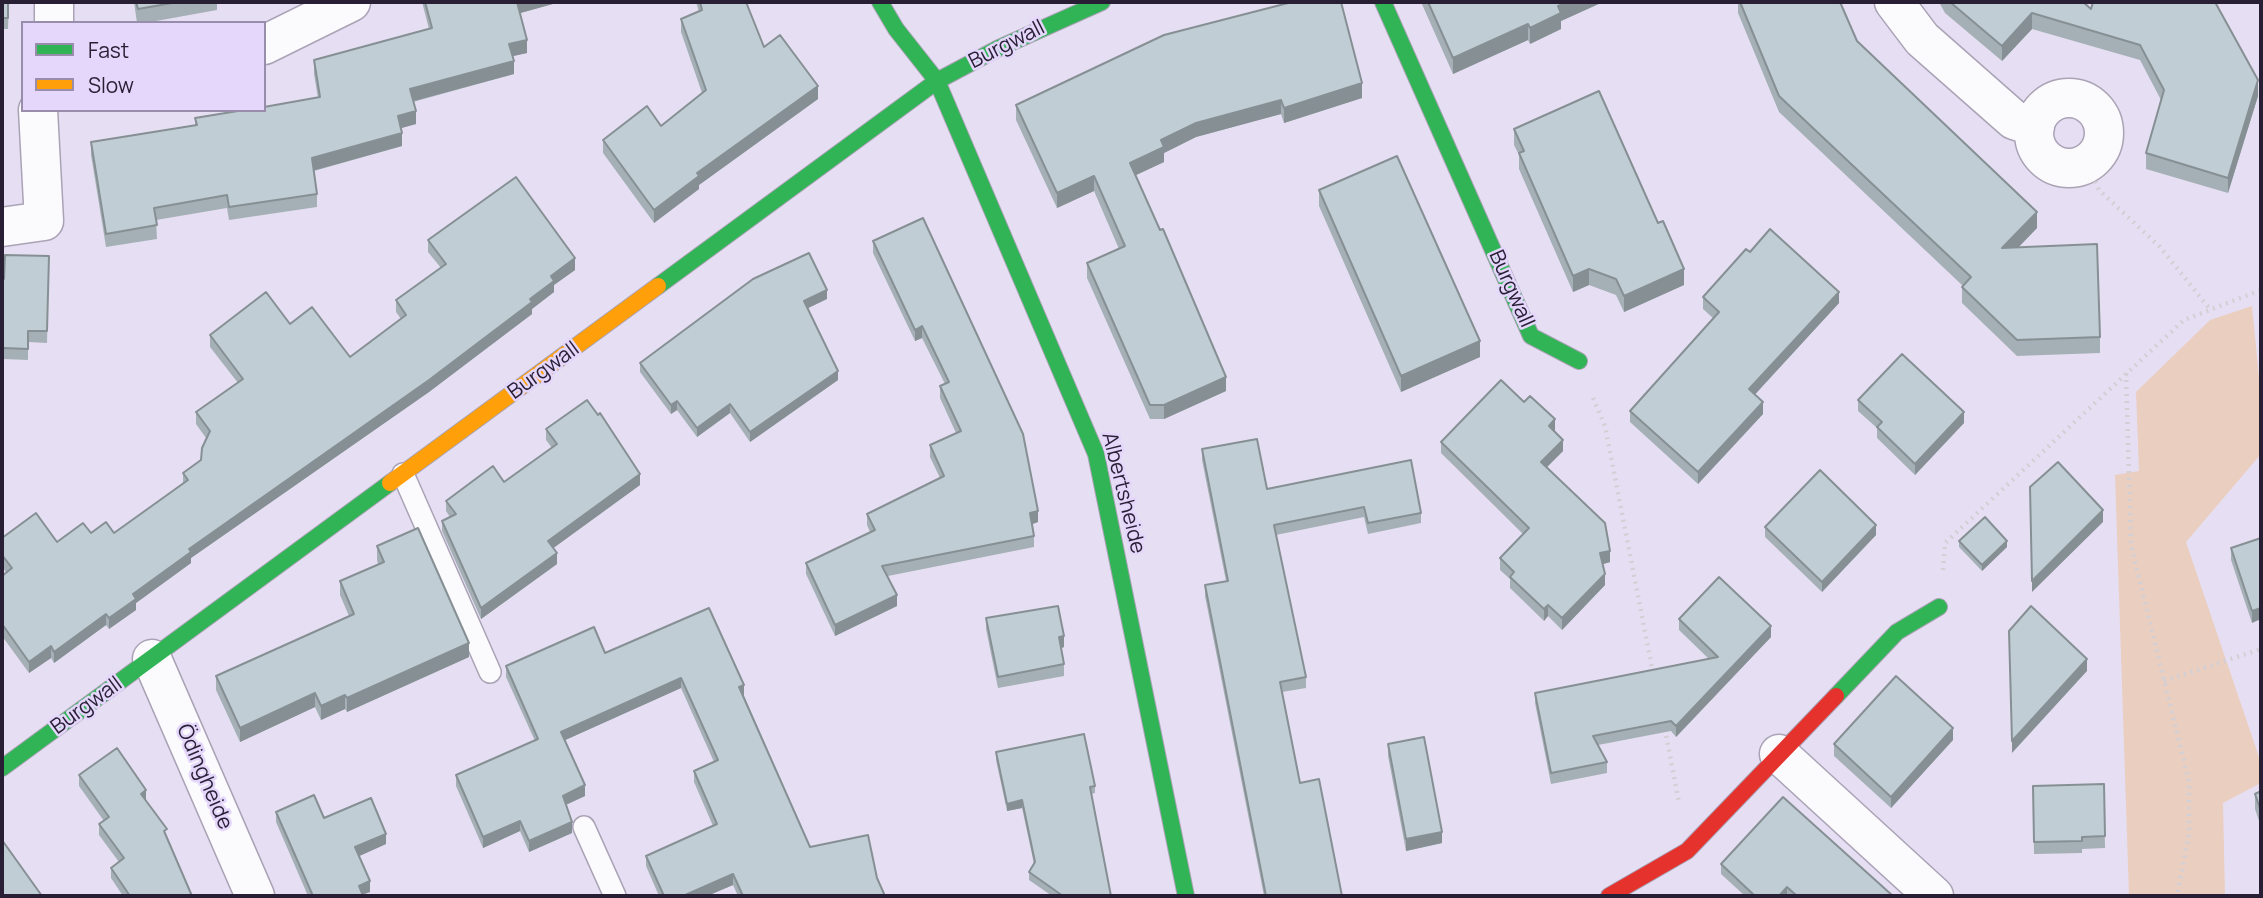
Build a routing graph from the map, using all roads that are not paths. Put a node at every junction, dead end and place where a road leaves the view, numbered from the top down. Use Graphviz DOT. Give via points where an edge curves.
graph roads {
  1 [pos="54,2"];
  2 [pos="351,2"];
  3 [pos="880,2"];
  4 [pos="1102,2"];
  5 [pos="1383,2"];
  6 [pos="1894,2"];
  7 [pos="54,21"];
  8 [pos="266,45"];
  9 [pos="937,81"];
  10 [pos="38,112"];
  11 [pos="2035,127"];
  12 [pos="2,227"];
  13 [pos="1578,361"];
  14 [pos="403,474"];
  15 [pos="1939,607"];
  16 [pos="152,659"];
  17 [pos="490,672"];
  18 [pos="1779,754"];
  19 [pos="2,768"];
  20 [pos="584,827"];
  21 [pos="256,896"];
  22 [pos="615,896"];
  23 [pos="1186,896"];
  24 [pos="1609,896"];
  25 [pos="1934,896"];
  1 -- 7 [label="street"];
  2 -- 8 [label="street"];
  3 -- 9 [label="street, Albertsheide"];
  4 -- 9 [label="street, Burgwall"];
  5 -- 13 [label="street, Burgwall" via="1531,336"];
  6 -- 11 [label="street" via="1922,39 2014,120"];
  9 -- 14 [label="street, Burgwall"];
  9 -- 23 [label="street, Albertsheide" via="1096,454"];
  10 -- 12 [label="street" via="44,221"];
  11 -- 11 [label="street" via="2038,146 2052,163 2073,167 2087,162 2102,146 2102,120 2078,99 2057,100 2042,112"];
  14 -- 16 [label="street, Burgwall"];
  14 -- 17 [label="lane"];
  15 -- 18 [label="street" via="1896,632"];
  16 -- 19 [label="street, Burgwall"];
  16 -- 21 [label="street, Ödingheide"];
  18 -- 24 [label="street" via="1687,851"];
  18 -- 25 [label="street"];
  20 -- 22 [label="lane"];
}
